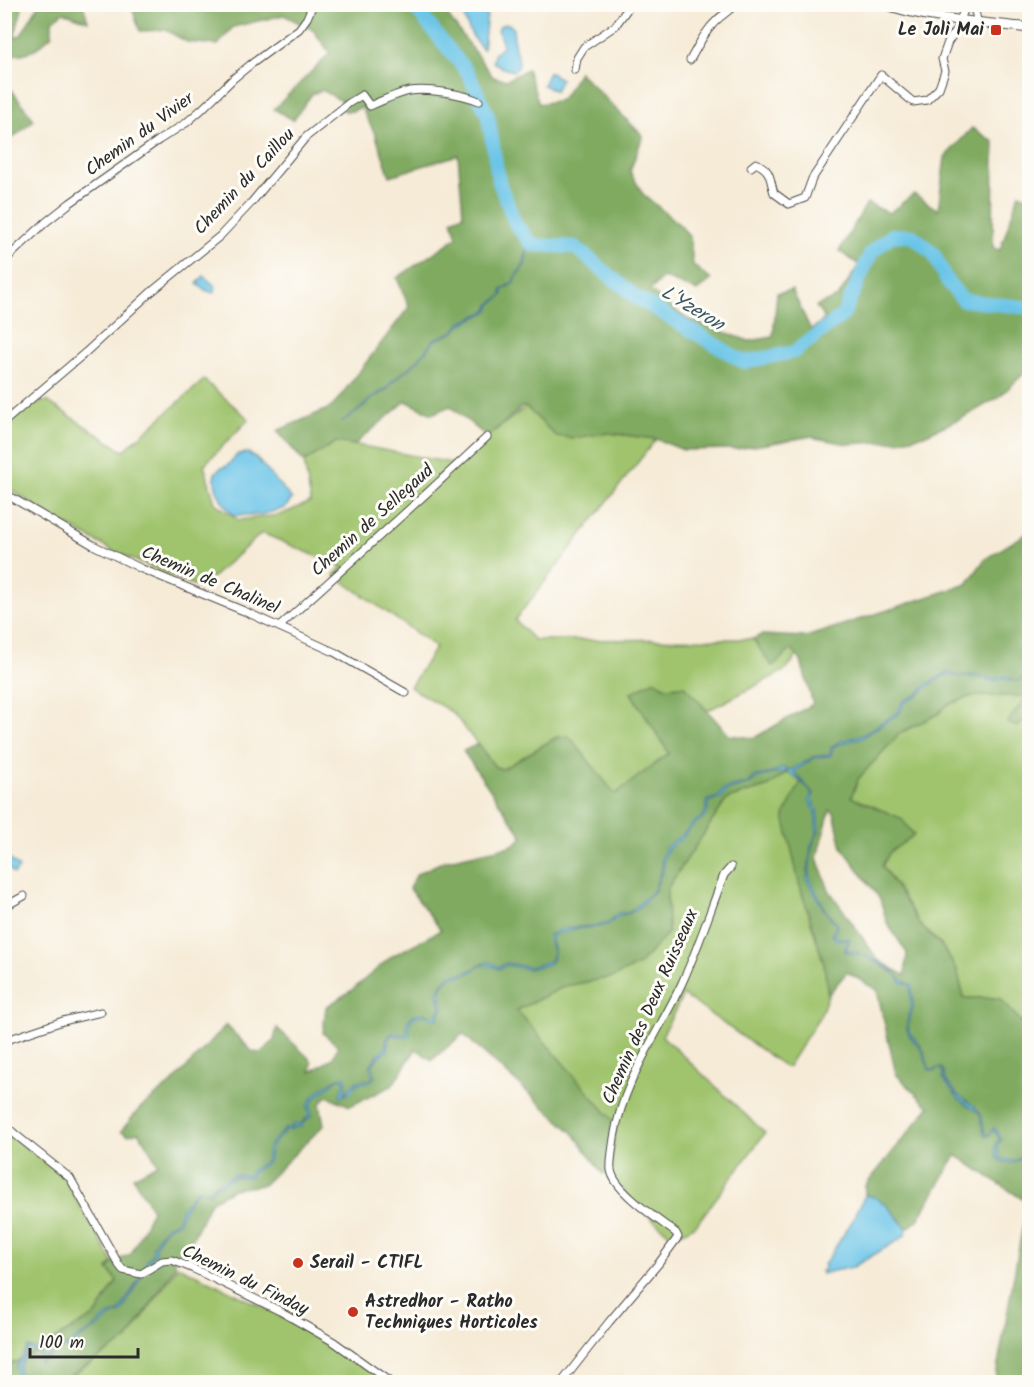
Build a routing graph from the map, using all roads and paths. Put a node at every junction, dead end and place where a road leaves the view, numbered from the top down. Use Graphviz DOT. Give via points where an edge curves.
graph roads {
  1 [pos="313,4"];
  2 [pos="631,4"];
  3 [pos="735,4"];
  4 [pos="884,4"];
  5 [pos="964,6"];
  6 [pos="960,20"];
  7 [pos="977,22"];
  8 [pos="1029,28"];
  9 [pos="690,60"];
  10 [pos="575,70"];
  11 [pos="479,101"];
  12 [pos="752,167"];
  13 [pos="4,261"];
  14 [pos="4,422"];
  15 [pos="487,437"];
  16 [pos="4,493"];
  17 [pos="279,627"];
  18 [pos="406,693"];
  19 [pos="731,867"];
  20 [pos="24,896"];
  21 [pos="4,907"];
  22 [pos="101,1012"];
  23 [pos="4,1041"];
  24 [pos="4,1124"];
  25 [pos="390,1383"];
  26 [pos="562,1383"];
  1 -- 13 [label="street, Chemin du Vivier" via="299,29 235,77 186,123 46,222"];
  2 -- 10 [label="street" via="615,26 584,47"];
  3 -- 9 [label="street" via="703,36"];
  4 -- 6 [label="main road"];
  5 -- 6 [label="street"];
  5 -- 7 [label="street" via="974,10"];
  6 -- 7 [label="main road"];
  6 -- 12 [label="street" via="942,59 945,71 939,88 927,100 913,102 881,75 812,179 805,198 789,204 774,193 770,173 764,167"];
  7 -- 8 [label="main road"];
  11 -- 14 [label="street, Chemin du Caillou" via="420,90 370,106 362,96 349,103 306,137 219,237"];
  15 -- 17 [label="street, Chemin de Sellegaud"];
  16 -- 17 [label="street, Chemin de Chalinel" via="142,569"];
  17 -- 18 [label="street, Chemin de Chalinel" via="344,657"];
  19 -- 26 [label="street, Chemin des Deux Ruisseaux" via="682,983 630,1083 616,1124 611,1171 616,1182 678,1237"];
  20 -- 21 [label="street"];
  22 -- 23 [label="street"];
  24 -- 25 [label="street, Chemin du Finday" via="68,1175 123,1270 143,1273 162,1261 172,1260 194,1269 334,1342"];
}
